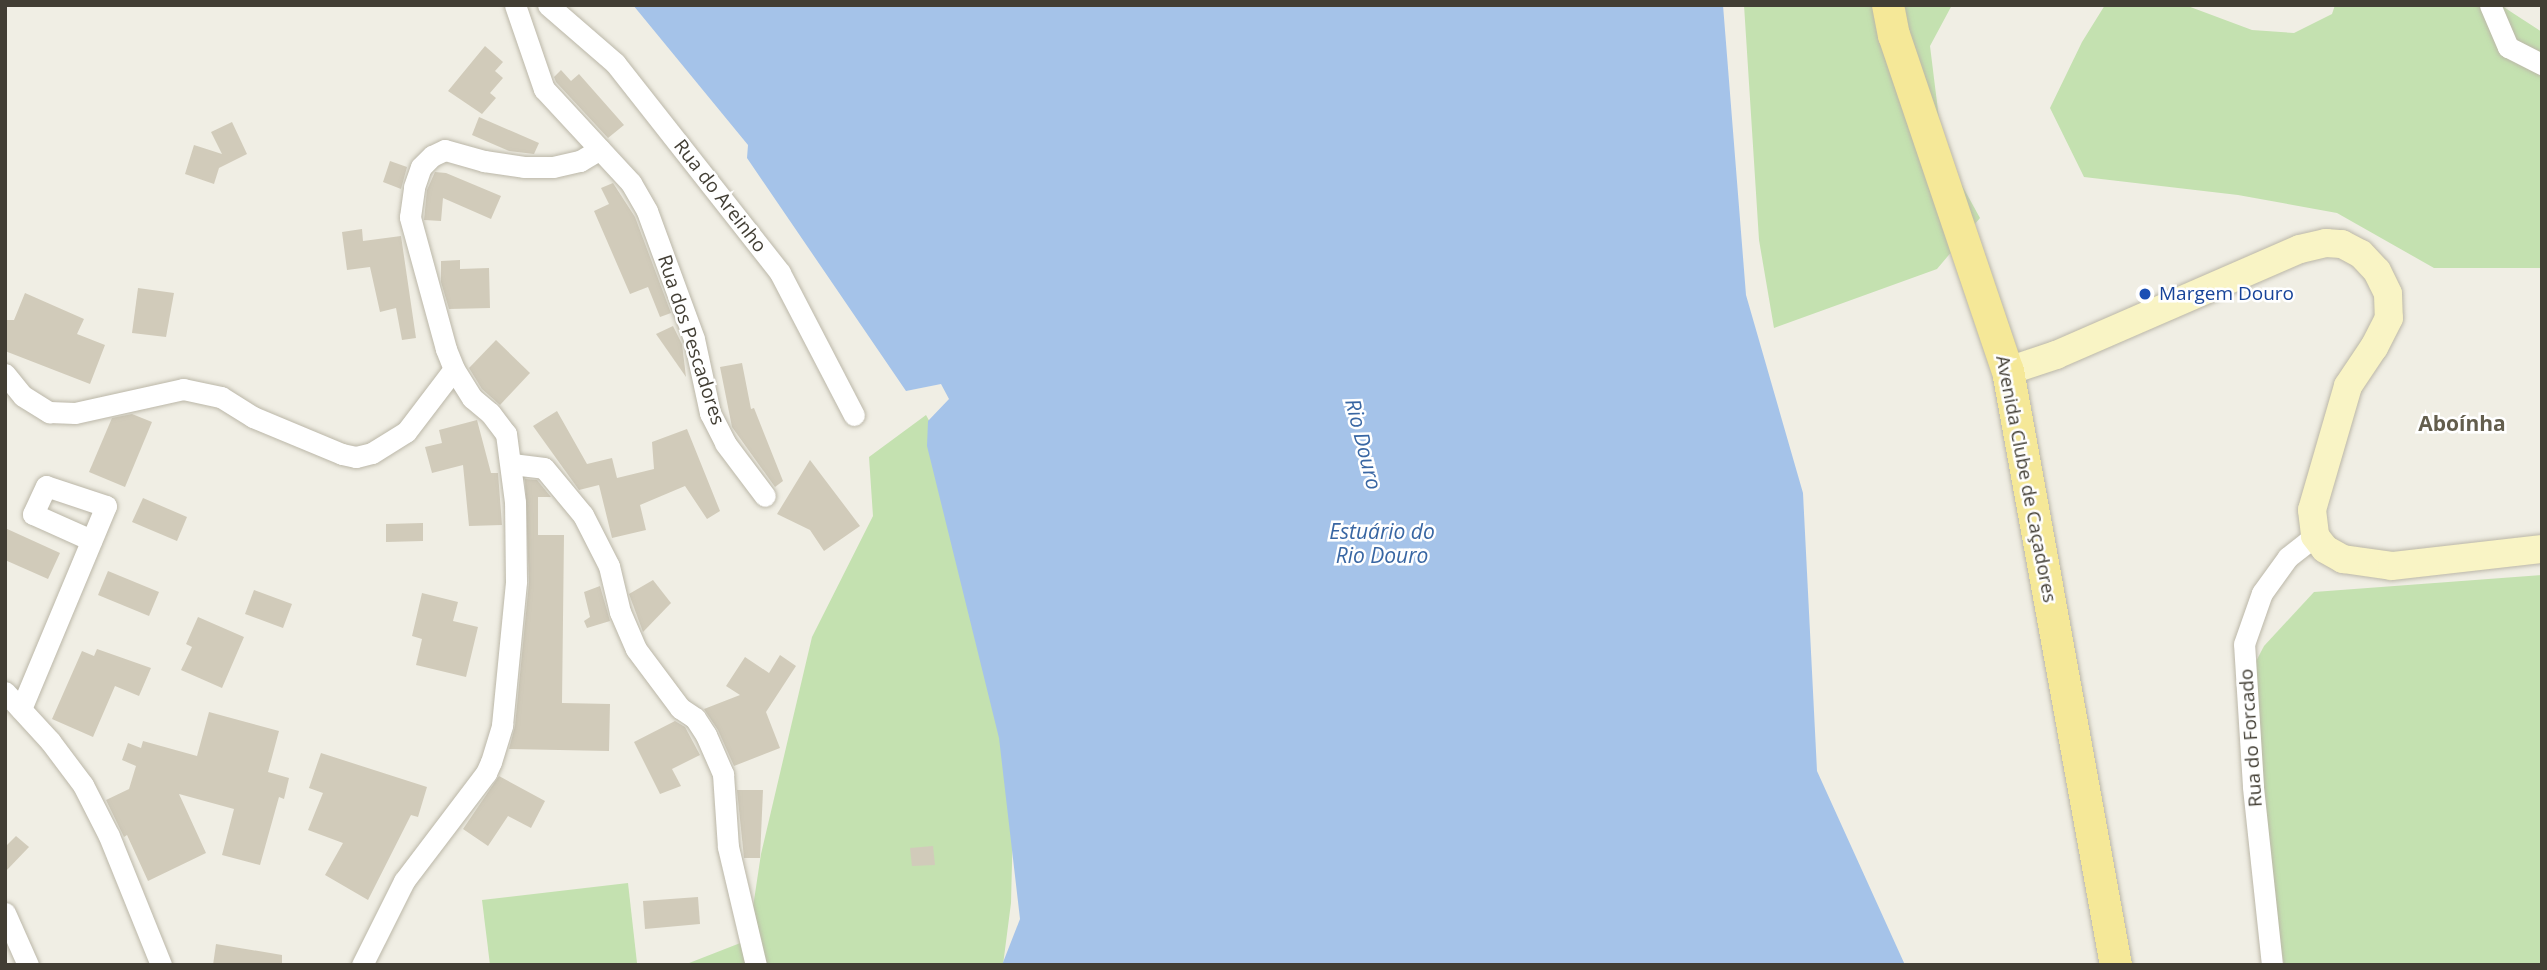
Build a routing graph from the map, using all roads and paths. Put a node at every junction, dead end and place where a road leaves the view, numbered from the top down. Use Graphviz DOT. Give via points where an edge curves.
graph roads {
  1 [pos="515,5"];
  2 [pos="548,5"];
  3 [pos="1888,5"];
  4 [pos="2490,5"];
  5 [pos="2542,64"];
  6 [pos="600,149"];
  7 [pos="454,369"];
  8 [pos="2008,370"];
  9 [pos="5,374"];
  10 [pos="854,415"];
  11 [pos="512,464"];
  12 [pos="765,496"];
  13 [pos="2315,536"];
  14 [pos="91,540"];
  15 [pos="2542,549"];
  16 [pos="5,692"];
  17 [pos="21,709"];
  18 [pos="5,913"];
  19 [pos="2117,964"];
  20 [pos="28,965"];
  21 [pos="161,965"];
  22 [pos="362,965"];
  23 [pos="756,965"];
  24 [pos="2272,965"];
  1 -- 6 [label="street, Rua dos Pescadores" via="544,89"];
  2 -- 10 [label="street, Rua do Areinho" via="615,63 780,273"];
  3 -- 8 [label="main road, Avenida Clube de Caçadores" via="1894,35"];
  4 -- 5 [label="street" via="2508,47"];
  6 -- 7 [label="street" via="567,164 524,167 445,150 421,167 410,216"];
  6 -- 12 [label="street, Rua dos Pescadores" via="631,183 647,211 694,339 710,413 725,443"];
  7 -- 9 [label="street" via="406,432 372,453 356,457 253,417 221,397 183,389 75,413 50,412 23,396"];
  7 -- 11 [label="street" via="472,398 491,413 506,434"];
  8 -- 13 [label="main road" via="2056,355 2300,248 2342,244 2361,254 2388,293 2389,318 2348,386 2312,510"];
  8 -- 19 [label="main road, Avenida Clube de Caçadores"];
  11 -- 22 [label="street" via="516,581 502,725 494,752 486,773 404,881"];
  11 -- 23 [label="street" via="544,468 583,515 609,566 620,612 636,649 706,735 723,774 728,847"];
  13 -- 15 [label="main road" via="2325,549 2343,559 2392,566"];
  13 -- 24 [label="street, Rua do Forcado" via="2288,557 2262,593 2244,644"];
  14 -- 17 [label="street"];
  16 -- 17 [label="street"];
  17 -- 21 [label="street" via="83,785"];
  18 -- 20 [label="street"];
}
